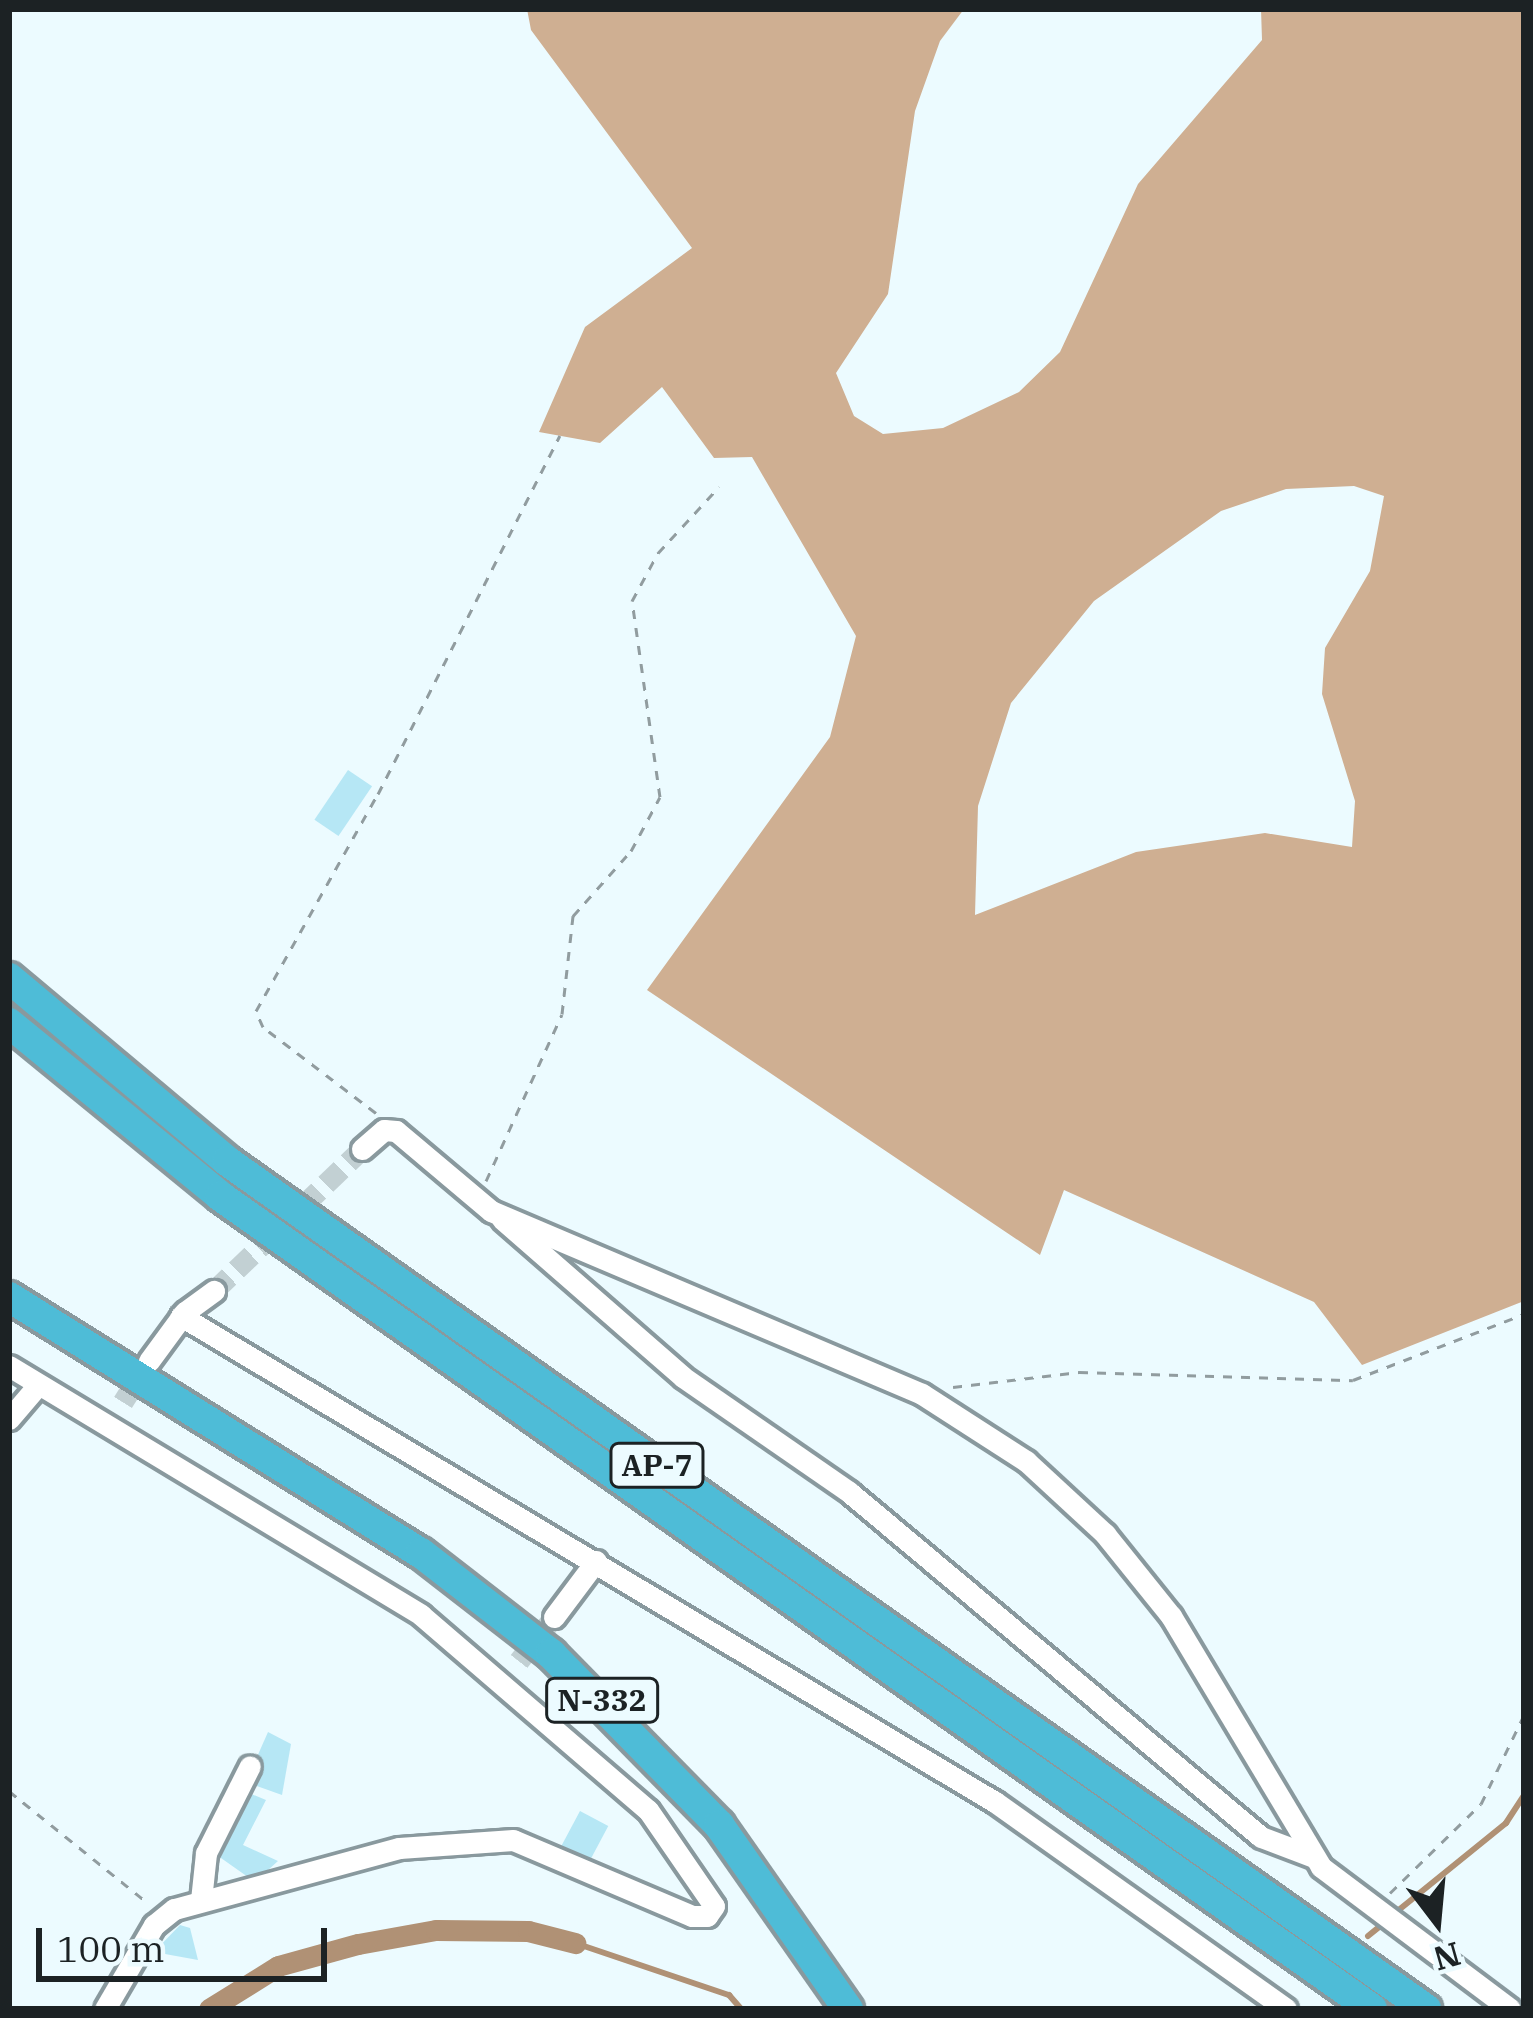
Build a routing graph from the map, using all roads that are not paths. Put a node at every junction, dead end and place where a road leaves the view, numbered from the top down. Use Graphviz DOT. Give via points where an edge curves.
graph roads {
  1 [pos="9,978"];
  2 [pos="9,1022"];
  3 [pos="362,1149"];
  4 [pos="498,1214"];
  5 [pos="214,1291"];
  6 [pos="9,1298"];
  7 [pos="181,1316"];
  8 [pos="149,1360"];
  9 [pos="9,1366"];
  10 [pos="38,1385"];
  11 [pos="9,1419"];
  12 [pos="282,1468"];
  13 [pos="596,1561"];
  14 [pos="554,1617"];
  15 [pos="519,1661"];
  16 [pos="504,1679"];
  17 [pos="250,1766"];
  18 [pos="1314,1857"];
  19 [pos="201,1900"];
  20 [pos="1364,2004"];
  21 [pos="105,2009"];
  22 [pos="848,2009"];
  23 [pos="866,2009"];
  24 [pos="1286,2009"];
  25 [pos="1426,2009"];
  26 [pos="1510,2009"];
  1 -- 25 [label="highway, AP-7" via="227,1162"];
  2 -- 20 [label="highway, AP-7" via="112,1115 238,1210"];
  3 -- 4 [label="street" via="384,1130 397,1132"];
  4 -- 18 [label="street" via="683,1377 849,1492 1261,1837"];
  4 -- 18 [label="street" via="939,1401 1048,1478 1142,1578"];
  5 -- 7 [label="street"];
  6 -- 12 [label="highway, N-332"];
  7 -- 8 [label="street"];
  7 -- 13 [label="street"];
  9 -- 10 [label="street"];
  10 -- 11 [label="street"];
  10 -- 16 [label="street" via="117,1412"];
  12 -- 22 [label="highway, N-332" via="421,1553 601,1698 719,1825"];
  12 -- 23 [label="highway" via="346,1488 495,1590 632,1709 731,1816"];
  13 -- 14 [label="street"];
  13 -- 24 [label="street" via="995,1802"];
  15 -- 16 [label="street"];
  16 -- 19 [label="street" via="648,1810 712,1900 707,1916 500,1839 399,1848"];
  17 -- 19 [label="street" via="206,1853"];
  18 -- 26 [label="street"];
  19 -- 21 [label="street" via="161,1918"];
}
